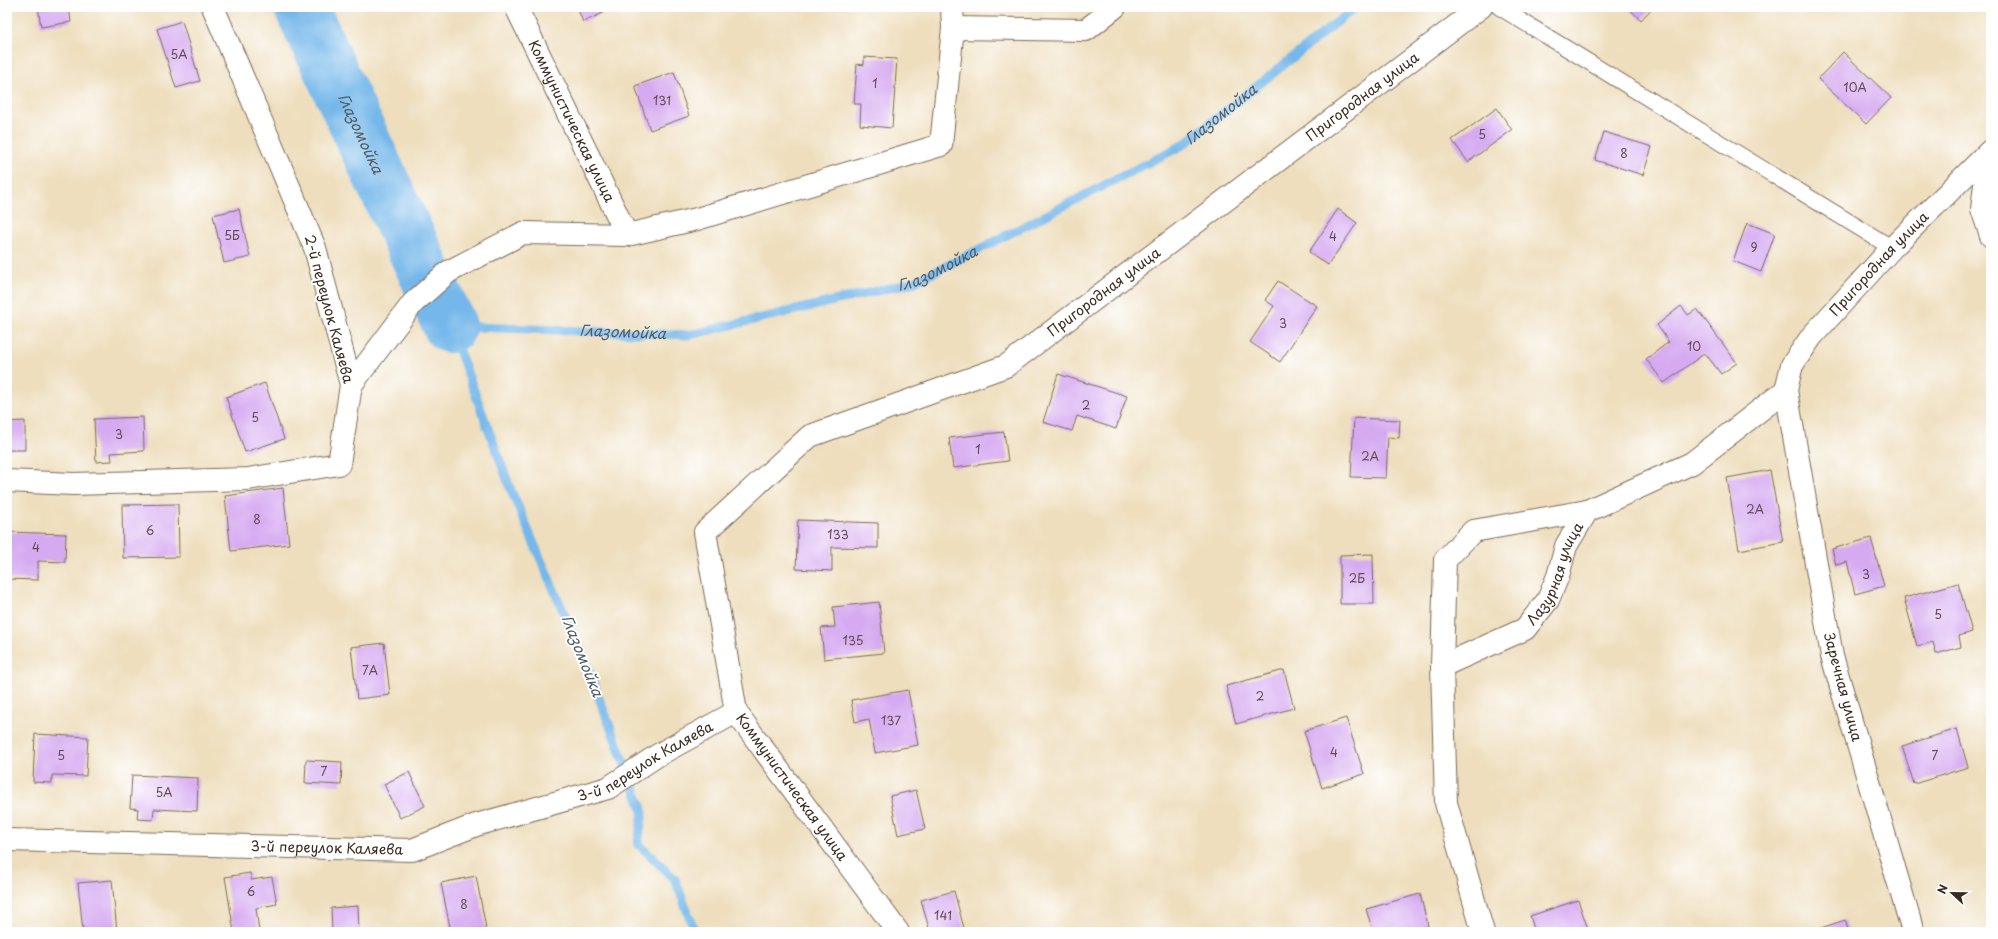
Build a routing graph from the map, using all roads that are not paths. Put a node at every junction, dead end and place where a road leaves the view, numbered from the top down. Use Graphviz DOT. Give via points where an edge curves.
graph roads {
  1 [pos="212,7"];
  2 [pos="516,7"];
  3 [pos="1115,7"];
  4 [pos="1481,7"];
  5 [pos="1499,7"];
  6 [pos="953,17"];
  7 [pos="1990,151"];
  8 [pos="627,235"];
  9 [pos="1991,236"];
  10 [pos="1892,248"];
  11 [pos="351,385"];
  12 [pos="1786,390"];
  13 [pos="7,481"];
  14 [pos="1587,512"];
  15 [pos="705,532"];
  16 [pos="1442,666"];
  17 [pos="736,712"];
  18 [pos="7,840"];
  19 [pos="898,932"];
  20 [pos="1483,932"];
  21 [pos="1913,932"];
  1 -- 11 [label="street, 2-й переулок Каляева" via="315,248"];
  2 -- 8 [label="street, Коммунистическая улица"];
  3 -- 6 [label="street" via="1086,30"];
  4 -- 15 [label="street, Пригородная улица" via="1006,366 810,436"];
  5 -- 10 [label="lane"];
  6 -- 8 [label="street" via="941,145 697,219"];
  7 -- 9 [label="street" via="1982,209"];
  7 -- 10 [label="street, Пригородная улица"];
  8 -- 11 [label="street" via="523,233 448,272 413,302"];
  10 -- 12 [label="street, Пригородная улица" via="1812,336 1792,365"];
  11 -- 13 [label="street, 2-й переулок Каляева" via="339,464 248,478 73,484"];
  12 -- 14 [label="street, Лазурная улица" via="1692,463"];
  12 -- 21 [label="street, Заречная улица" via="1832,656"];
  14 -- 16 [label="street, Лазурная улица" via="1566,546 1548,600 1525,628"];
  14 -- 16 [label="street" via="1473,531 1445,560"];
  15 -- 17 [label="street, Коммунистическая улица"];
  16 -- 20 [label="street" via="1446,803"];
  17 -- 18 [label="street, 3-й переулок Каляева" via="658,755 608,788 476,825 412,850"];
  17 -- 19 [label="street, Коммунистическая улица"];
}
